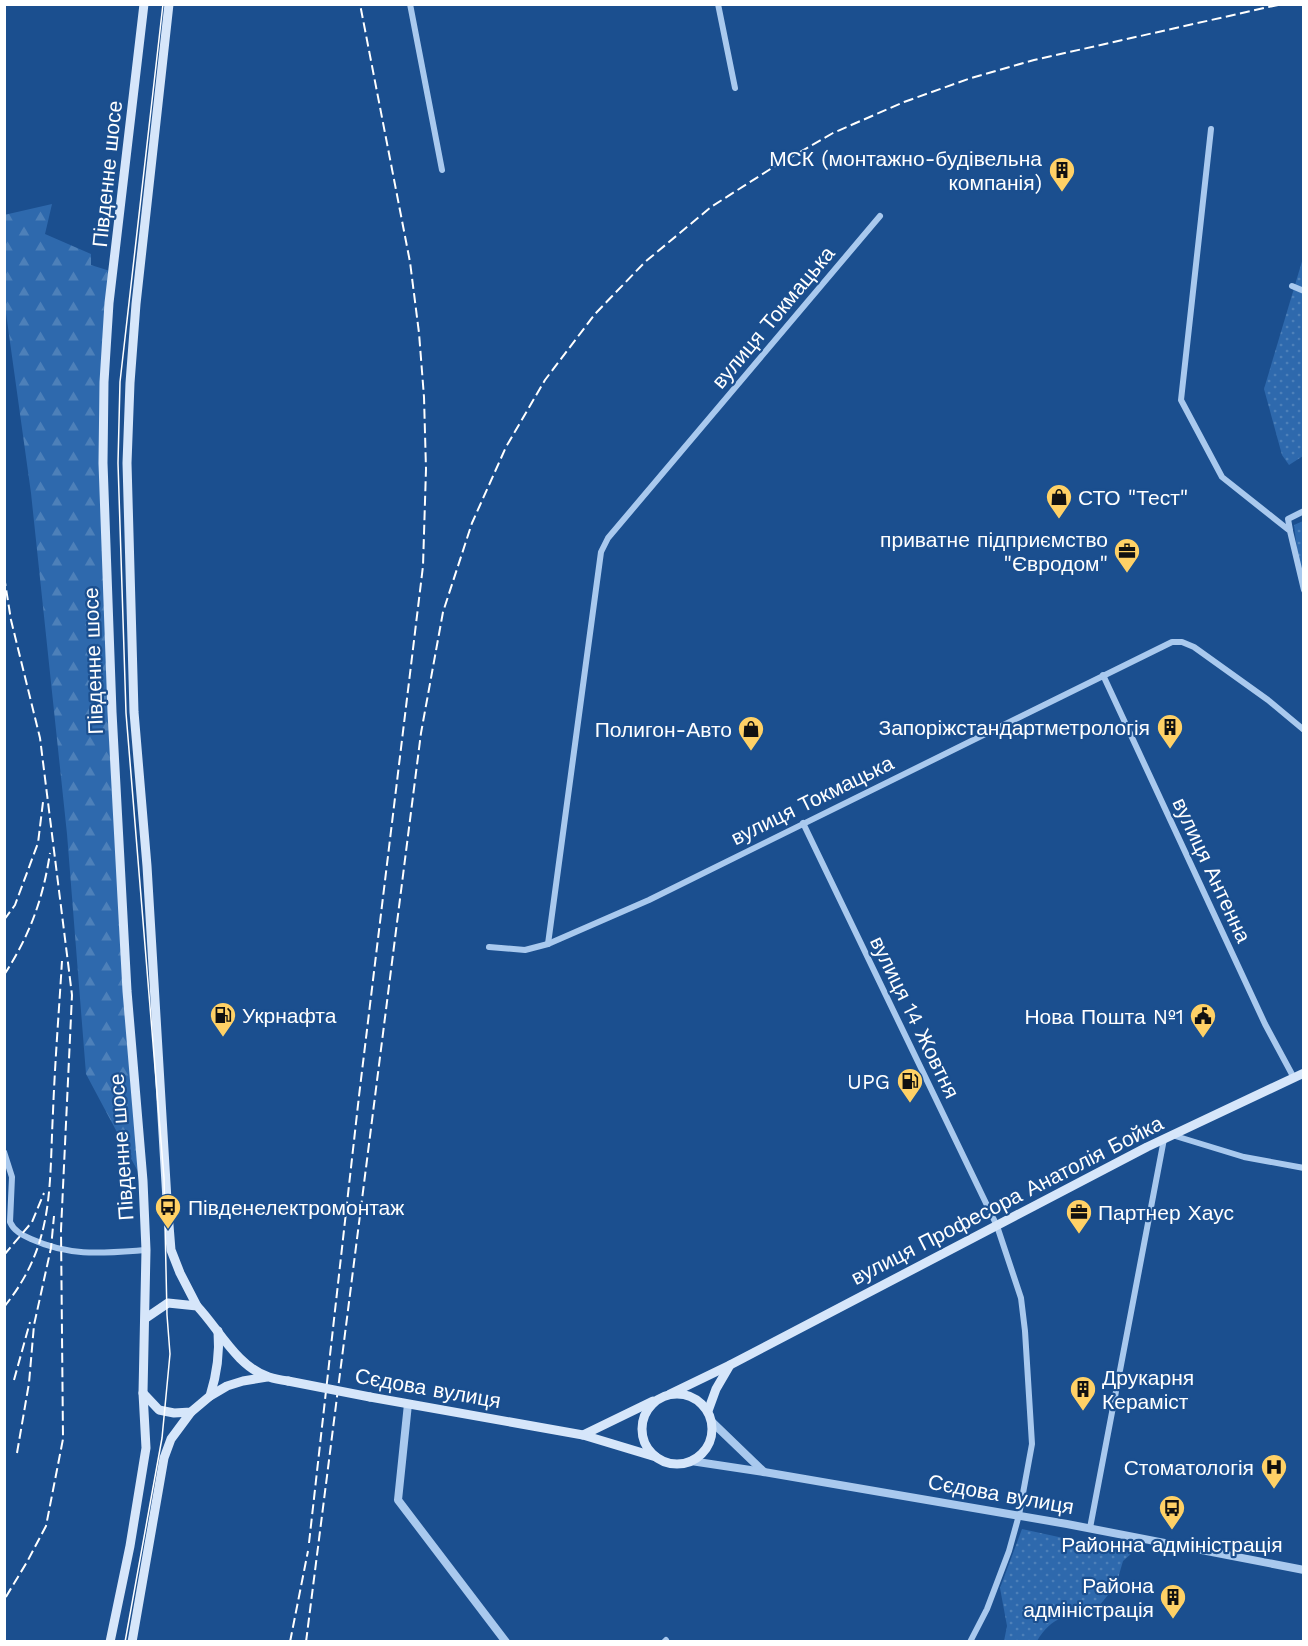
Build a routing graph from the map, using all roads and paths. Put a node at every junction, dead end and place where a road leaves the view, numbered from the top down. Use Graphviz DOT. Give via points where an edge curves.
graph roads {
  1 [pos="144,4"];
  2 [pos="169,4"];
  3 [pos="410,4"];
  4 [pos="718,4"];
  5 [pos="735,88"];
  6 [pos="1211,129"];
  7 [pos="442,170"];
  8 [pos="880,216"];
  9 [pos="1292,286"];
  10 [pos="1304,291"];
  11 [pos="1304,511"];
  12 [pos="1290,531"];
  13 [pos="1304,590"];
  14 [pos="1103,675"];
  15 [pos="1304,730"];
  16 [pos="803,823"];
  17 [pos="548,944"];
  18 [pos="489,947"];
  19 [pos="1304,1073"];
  20 [pos="1294,1078"];
  21 [pos="1167,1137"];
  22 [pos="4,1152"];
  23 [pos="1304,1168"];
  24 [pos="997,1226"];
  25 [pos="146,1250"];
  26 [pos="197,1306"];
  27 [pos="146,1318"];
  28 [pos="218,1329"];
  29 [pos="730,1365"];
  30 [pos="267,1377"];
  31 [pos="143,1393"];
  32 [pos="670,1394"];
  33 [pos="210,1396"];
  34 [pos="660,1398"];
  35 [pos="408,1404"];
  36 [pos="708,1411"];
  37 [pos="191,1412"];
  38 [pos="712,1422"];
  39 [pos="582,1435"];
  40 [pos="656,1457"];
  41 [pos="691,1461"];
  42 [pos="764,1472"];
  43 [pos="1019,1515"];
  44 [pos="1090,1528"];
  45 [pos="1304,1570"];
  46 [pos="110,1641"];
  47 [pos="132,1641"];
  48 [pos="506,1641"];
  49 [pos="970,1641"];
  1 -- 25 [label="main road, Південне шосе" via="109,303 102,463 112,712"];
  2 -- 26 [label="main road, Південне шосе" via="136,304 127,463 134,712 171,1250"];
  3 -- 7 [label="street"];
  4 -- 5 [label="street"];
  6 -- 12 [label="street" via="1181,400 1222,477"];
  8 -- 17 [label="street, вулиця Токмацька" via="608,538 601,552"];
  9 -- 10 [label="street"];
  11 -- 12 [label="street" via="1288,519"];
  12 -- 13 [label="street"];
  14 -- 15 [label="street, вулиця Токмацька" via="1172,642 1182,642 1203,653"];
  14 -- 16 [label="street, вулиця Токмацька"];
  14 -- 20 [label="street, вулиця Антенна" via="1265,1024"];
  16 -- 17 [label="street, вулиця Токмацька" via="649,900"];
  16 -- 24 [label="street, вулиця 14 Жовтня"];
  17 -- 18 [label="street, вулиця Токмацька" via="525,950"];
  19 -- 20 [label="main road, вулиця Професора Анатолія Бойка"];
  20 -- 21 [label="main road, вулиця Професора Анатолія Бойка"];
  21 -- 23 [label="street"];
  21 -- 24 [label="main road, вулиця Професора Анатолія Бойка"];
  21 -- 44 [label="street"];
  22 -- 25 [label="street" via="12,1177 13,1229 45,1246 72,1252"];
  24 -- 29 [label="main road, вулиця Професора Анатолія Бойка"];
  24 -- 43 [label="street, вулиця 14 Жовтня" via="1021,1298 1025,1331 1032,1444"];
  25 -- 27 [label="main road, Південне шосе"];
  26 -- 27 [label="main road" via="168,1303"];
  26 -- 28 [label="main road"];
  27 -- 31 [label="main road"];
  28 -- 30 [label="main road, Сєдова вулиця" via="235,1353"];
  28 -- 33 [label="main road" via="220,1349"];
  29 -- 32 [label="main road, вулиця Професора Анатолія Бойка"];
  29 -- 36 [label="main road"];
  30 -- 33 [label="main road, Сєдова вулиця" via="226,1386"];
  30 -- 35 [label="main road, Сєдова вулиця, bridge"];
  31 -- 37 [label="main road" via="159,1410"];
  31 -- 46 [label="main road" via="146,1448"];
  32 -- 34 [label="main road"];
  32 -- 36 [label="main road" via="692,1396"];
  33 -- 37 [label="main road"];
  34 -- 39 [label="main road"];
  34 -- 40 [label="main road" via="651,1404 642,1425 645,1443"];
  35 -- 39 [label="main road, Сєдова вулиця"];
  35 -- 48 [label="street" via="398,1500"];
  36 -- 38 [label="main road"];
  37 -- 47 [label="main road" via="171,1439 164,1458"];
  38 -- 41 [label="main road" via="708,1445"];
  38 -- 42 [label="street"];
  39 -- 40 [label="main road, Сєдова вулиця"];
  40 -- 41 [label="main road" via="667,1463"];
  41 -- 42 [label="street, Сєдова вулиця"];
  42 -- 43 [label="street, Сєдова вулиця"];
  43 -- 44 [label="street, Сєдова вулиця"];
  43 -- 49 [label="street, вулиця 14 Жовтня" via="987,1609"];
  44 -- 45 [label="street, Сєдова вулиця"];
}
